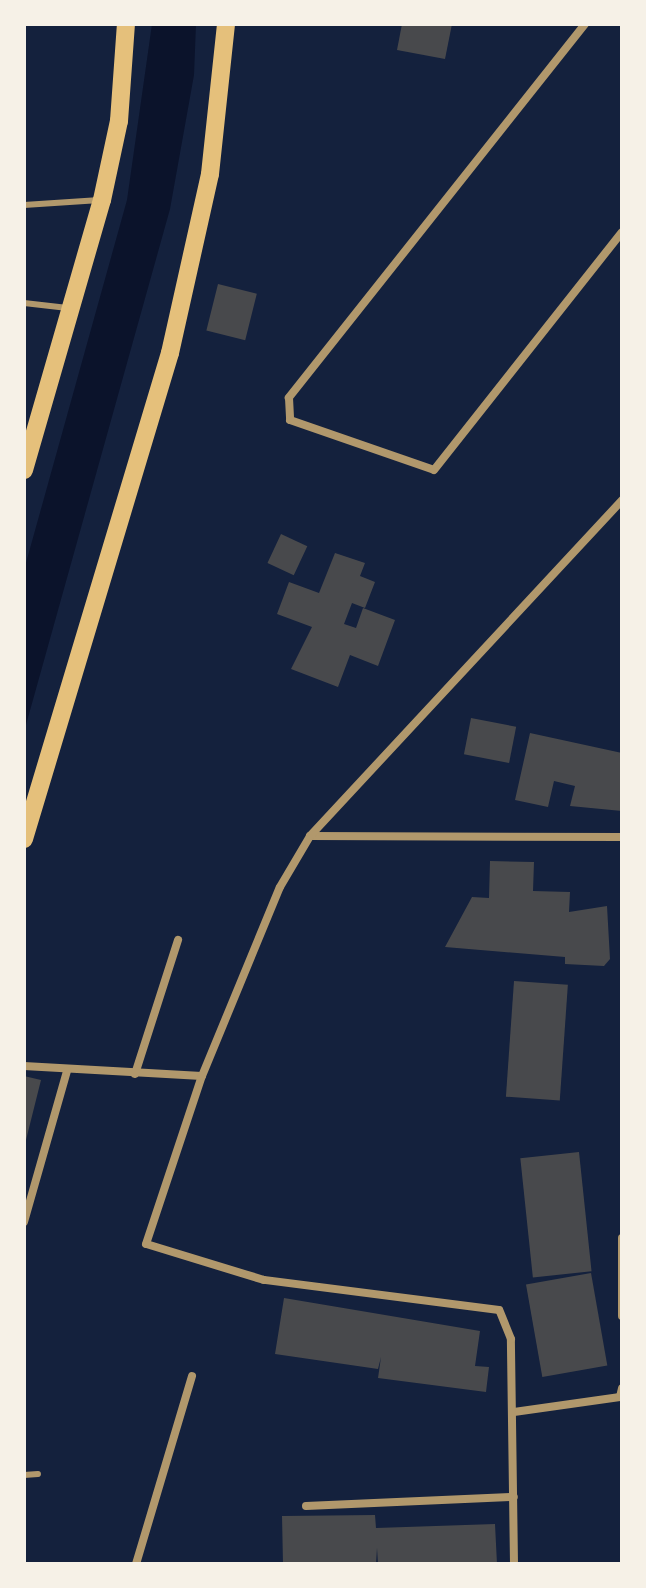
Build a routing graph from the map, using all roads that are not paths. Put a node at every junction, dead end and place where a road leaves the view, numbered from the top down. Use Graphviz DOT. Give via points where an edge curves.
graph roads {
  1 [pos="126,24"];
  2 [pos="226,24"];
  3 [pos="585,24"];
  4 [pos="102,200"];
  5 [pos="24,205"];
  6 [pos="622,232"];
  7 [pos="24,303"];
  8 [pos="70,309"];
  9 [pos="24,470"];
  10 [pos="622,500"];
  11 [pos="310,836"];
  12 [pos="622,837"];
  13 [pos="24,839"];
  14 [pos="178,940"];
  15 [pos="24,1066"];
  16 [pos="67,1071"];
  17 [pos="135,1074"];
  18 [pos="202,1076"];
  19 [pos="24,1222"];
  20 [pos="622,1238"];
  21 [pos="622,1316"];
  22 [pos="192,1376"];
  23 [pos="621,1394"];
  24 [pos="514,1412"];
  25 [pos="38,1474"];
  26 [pos="24,1475"];
  27 [pos="514,1497"];
  28 [pos="306,1506"];
  29 [pos="136,1564"];
  30 [pos="514,1564"];
  1 -- 4 [label="main road" via="119,121"];
  2 -- 13 [label="main road" via="210,174 170,353"];
  3 -- 6 [label="street" via="289,398 290,420 434,470"];
  4 -- 5 [label="lane"];
  4 -- 8 [label="main road"];
  7 -- 8 [label="lane"];
  8 -- 9 [label="main road"];
  10 -- 11 [label="street"];
  11 -- 12 [label="street"];
  11 -- 18 [label="street" via="280,887"];
  14 -- 17 [label="street"];
  15 -- 16 [label="street"];
  16 -- 17 [label="street"];
  16 -- 19 [label="street"];
  17 -- 18 [label="street"];
  18 -- 24 [label="street" via="146,1244 264,1280 499,1310 509,1323"];
  20 -- 21 [label="street"];
  22 -- 29 [label="street"];
  23 -- 24 [label="street"];
  24 -- 27 [label="street"];
  25 -- 26 [label="lane"];
  27 -- 28 [label="street"];
  27 -- 30 [label="street"];
}
